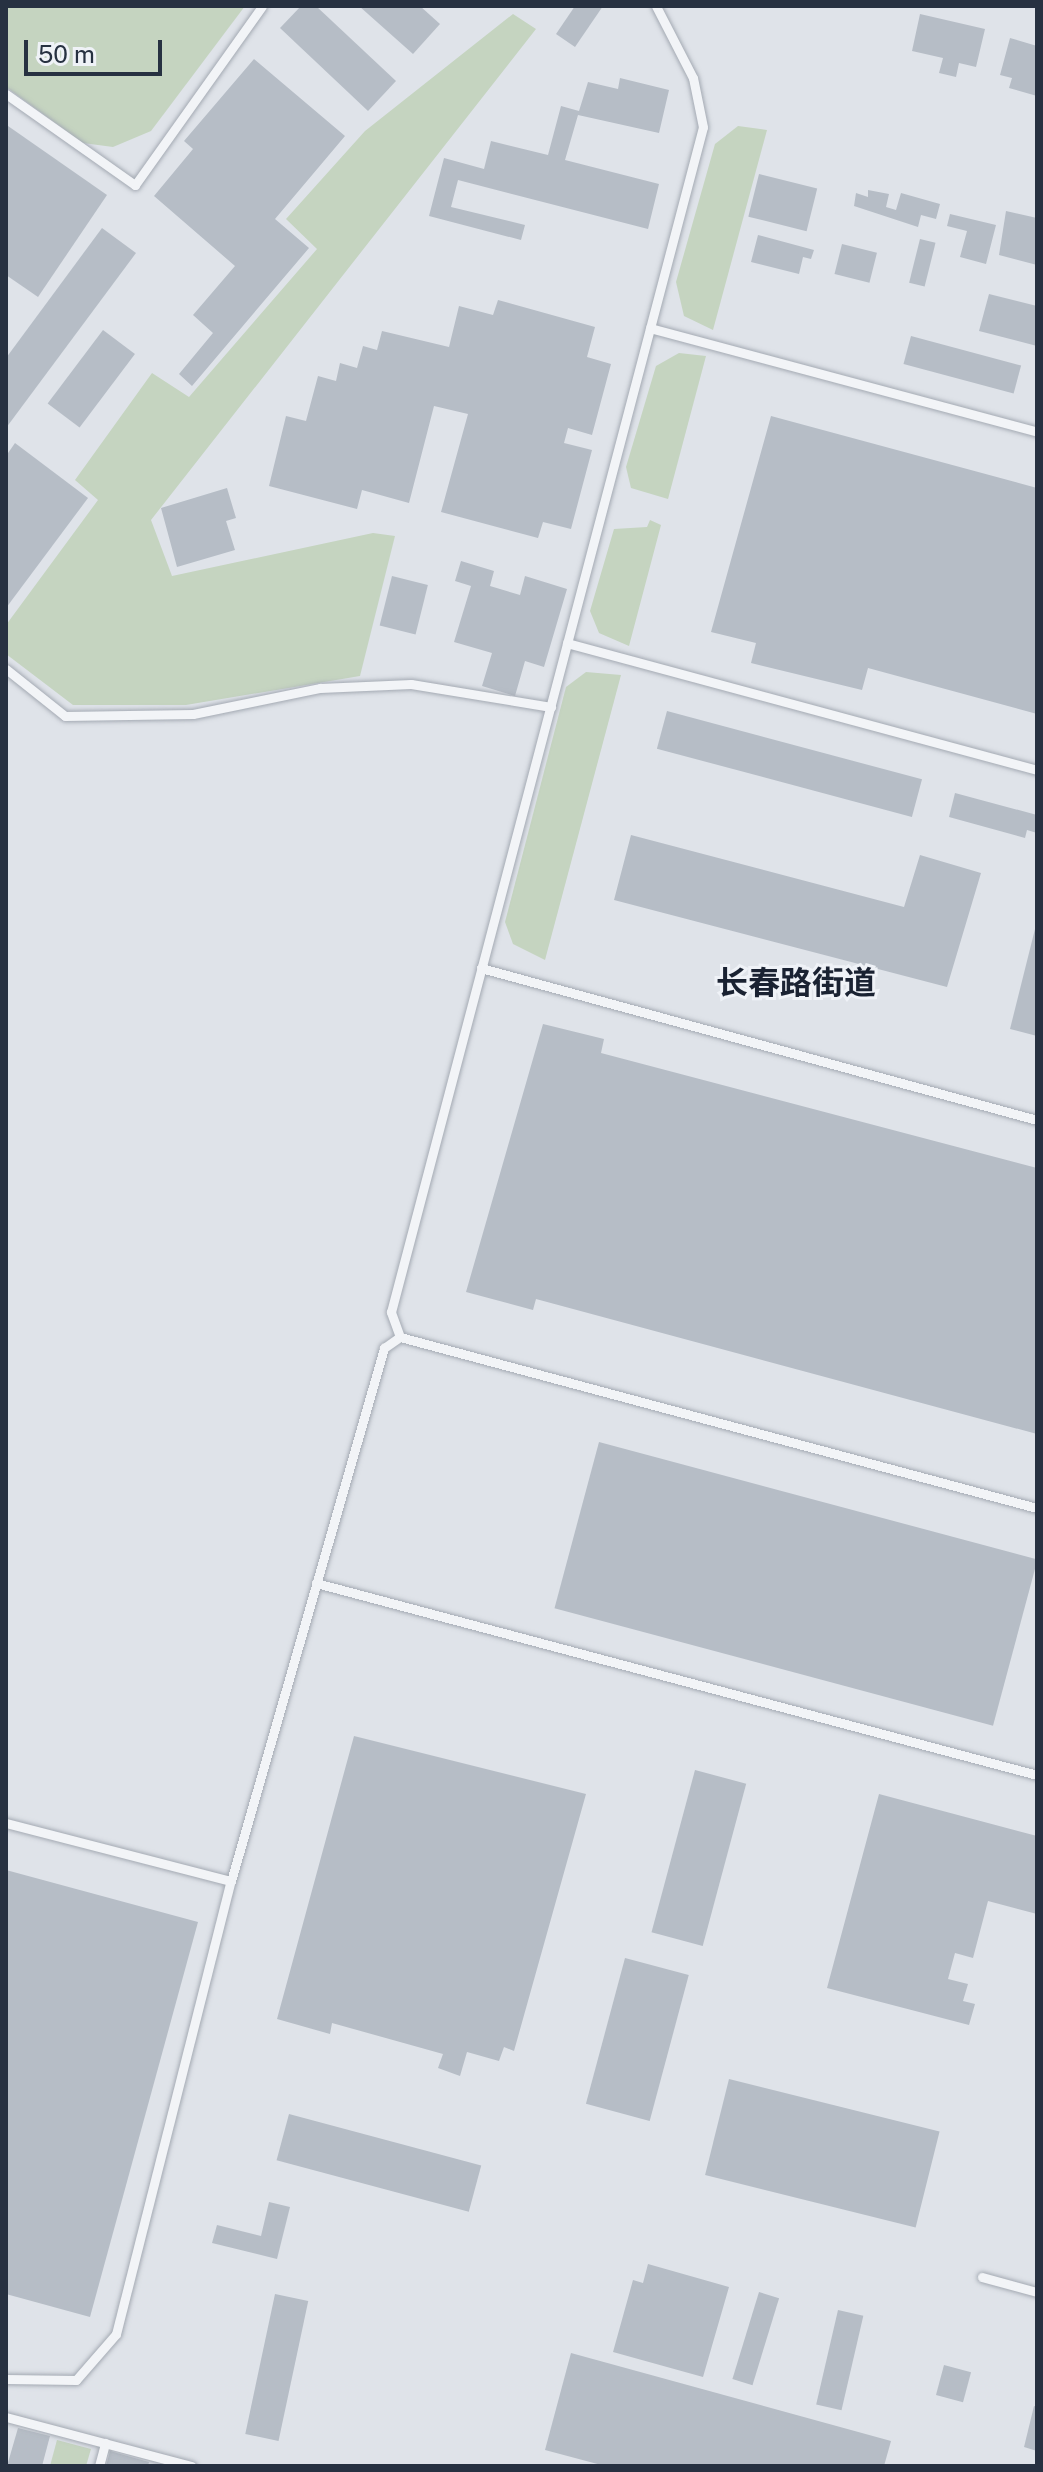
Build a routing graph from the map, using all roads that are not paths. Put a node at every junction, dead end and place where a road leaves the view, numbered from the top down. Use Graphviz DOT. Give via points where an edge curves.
graph roads {
  1 [pos="262,6"];
  2 [pos="656,6"];
  3 [pos="6,94"];
  4 [pos="650,328"];
  5 [pos="1037,432"];
  6 [pos="567,643"];
  7 [pos="6,669"];
  8 [pos="551,707"];
  9 [pos="1037,770"];
  10 [pos="481,968"];
  11 [pos="1037,1120"];
  12 [pos="400,1337"];
  13 [pos="1037,1508"];
  14 [pos="316,1583"];
  15 [pos="1037,1775"];
  16 [pos="6,1823"];
  17 [pos="231,1881"];
  18 [pos="982,2277"];
  19 [pos="1037,2292"];
  20 [pos="6,2379"];
  21 [pos="6,2418"];
  22 [pos="105,2443"];
  23 [pos="99,2466"];
  24 [pos="192,2466"];
  1 -- 3 [label="lane" via="135,185"];
  2 -- 4 [label="lane" via="693,78 703,127"];
  4 -- 5 [label="lane"];
  4 -- 6 [label="lane"];
  6 -- 8 [label="lane"];
  6 -- 9 [label="lane"];
  7 -- 8 [label="lane" via="65,716 193,714 320,688 411,684"];
  8 -- 10 [label="lane"];
  10 -- 11 [label="lane"];
  10 -- 12 [label="lane" via="391,1312"];
  12 -- 13 [label="lane"];
  12 -- 14 [label="lane" via="384,1348"];
  14 -- 15 [label="lane"];
  14 -- 17 [label="lane"];
  16 -- 17 [label="lane"];
  17 -- 20 [label="lane" via="116,2334 76,2380"];
  18 -- 19 [label="lane"];
  21 -- 22 [label="lane"];
  22 -- 23 [label="lane"];
  22 -- 24 [label="lane"];
}
